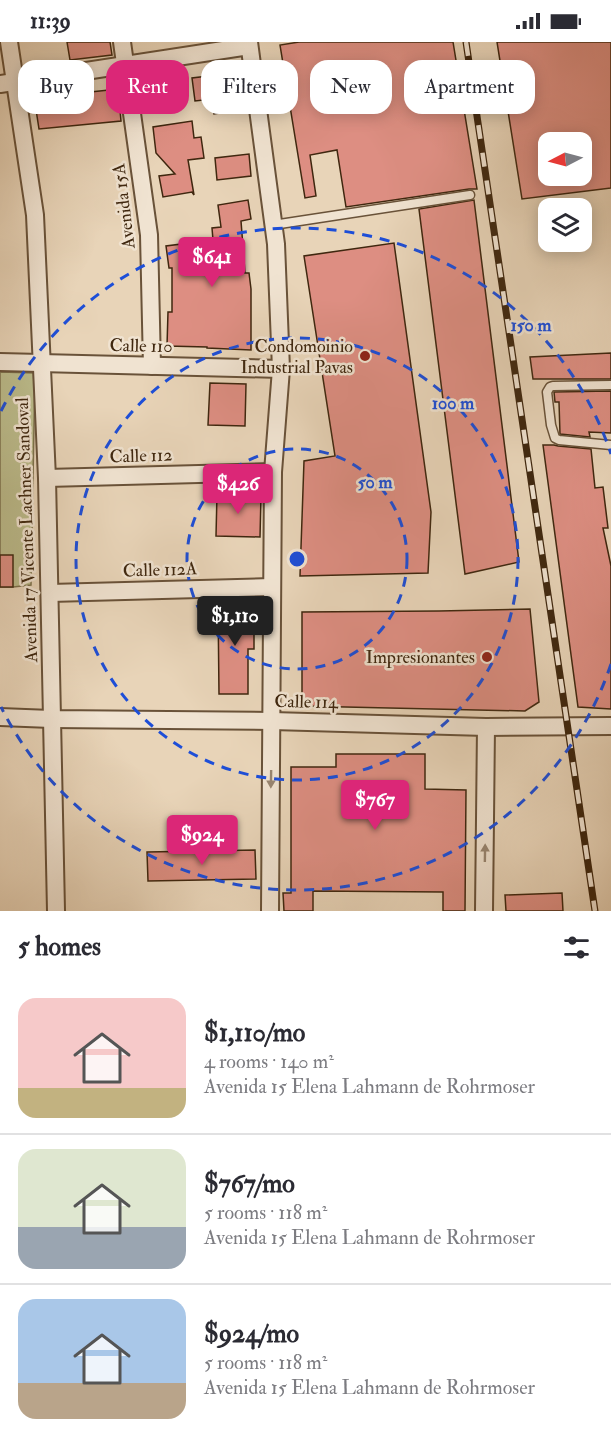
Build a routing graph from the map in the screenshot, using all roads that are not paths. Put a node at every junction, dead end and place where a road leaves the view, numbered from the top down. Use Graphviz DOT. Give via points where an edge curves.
graph roads {
  1 [pos="9,42"];
  2 [pos="122,42"];
  3 [pos="249,44"];
  4 [pos="124,60"];
  5 [pos="155,60"];
  6 [pos="106,68"];
  7 [pos="8,83"];
  8 [pos="132,114"];
  9 [pos="470,195"];
  10 [pos="273,225"];
  11 [pos="0,362"];
  12 [pos="42,363"];
  13 [pos="152,366"];
  14 [pos="281,369"];
  15 [pos="611,385"];
  16 [pos="611,445"];
  17 [pos="273,472"];
  18 [pos="47,478"];
  19 [pos="272,587"];
  20 [pos="50,593"];
  21 [pos="0,717"];
  22 [pos="51,719"];
  23 [pos="272,721"];
  24 [pos="611,726"];
  25 [pos="486,727"];
  26 [pos="56,911"];
  27 [pos="270,911"];
  28 [pos="484,911"];
  1 -- 7 [label="street, Avenida 17 Vicente Lachner Sandoval"];
  2 -- 4 [label="street, Avenida 15A"];
  3 -- 5 [label="street"];
  3 -- 10 [label="street"];
  6 -- 7 [label="street"];
  7 -- 12 [label="street, Avenida 17 Vicente Lachner Sandoval" via="35,215"];
  8 -- 13 [label="street, Avenida 15A" via="149,235"];
  9 -- 10 [label="lane"];
  10 -- 14 [label="street"];
  11 -- 12 [label="street, Calle 110"];
  12 -- 13 [label="street, Calle 110"];
  12 -- 18 [label="street, Avenida 17 Vicente Lachner Sandoval"];
  13 -- 14 [label="street, Calle 110"];
  14 -- 17 [label="street"];
  15 -- 16 [label="lane" via="553,386 547,392 555,438"];
  17 -- 18 [label="street, Calle 112"];
  17 -- 19 [label="street"];
  18 -- 20 [label="street, Avenida 17 Vicente Lachner Sandoval"];
  19 -- 20 [label="street, Calle 112A"];
  19 -- 23 [label="street"];
  20 -- 22 [label="street, Avenida 17 Vicente Lachner Sandoval"];
  21 -- 22 [label="street, Calle 114"];
  22 -- 23 [label="street, Calle 114"];
  22 -- 26 [label="street, Avenida 17 Vicente Lachner Sandoval"];
  23 -- 25 [label="street, Calle 114"];
  23 -- 27 [label="street, one-way"];
  24 -- 25 [label="street, Calle 114"];
  28 -- 25 [label="street, one-way"];
}
